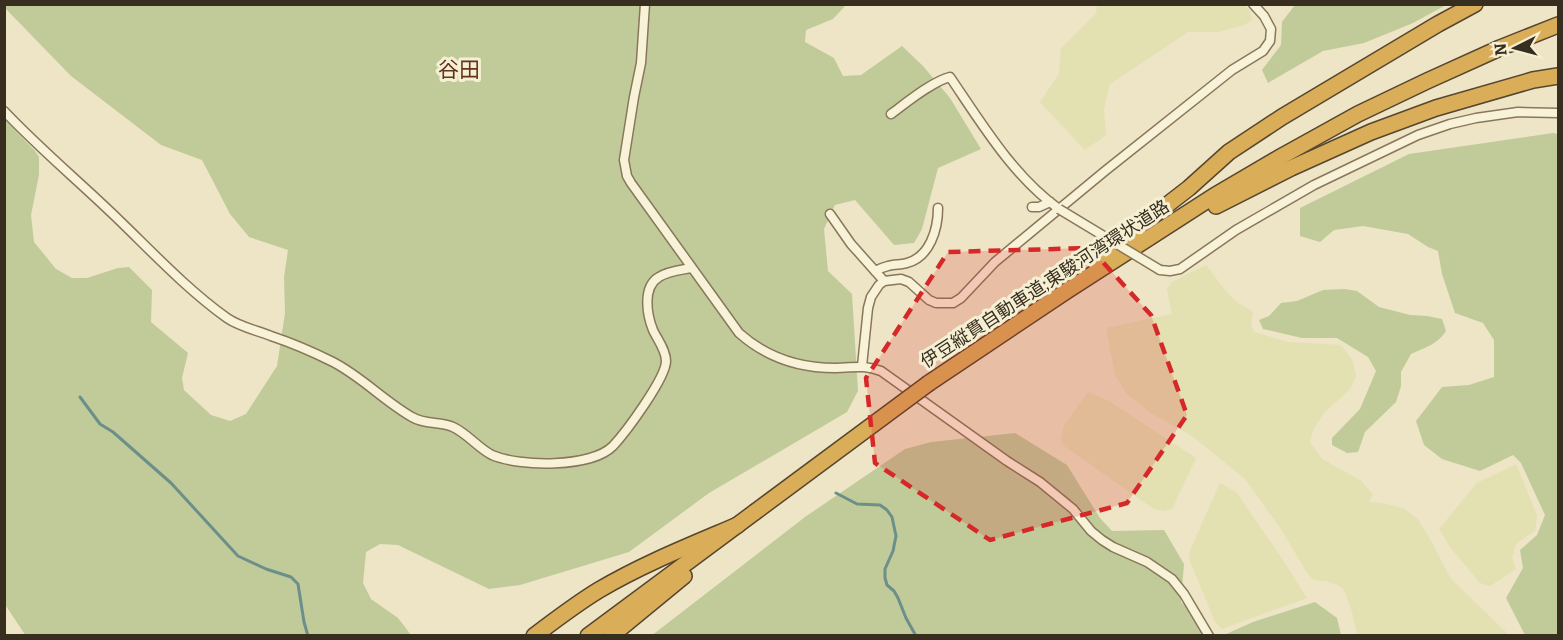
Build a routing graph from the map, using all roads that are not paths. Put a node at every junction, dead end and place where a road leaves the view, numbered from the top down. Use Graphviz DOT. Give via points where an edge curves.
graph roads {
  1 [pos="645,4"];
  2 [pos="1253,4"];
  3 [pos="1475,4"];
  4 [pos="1558,24"];
  5 [pos="1558,76"];
  6 [pos="4,111"];
  7 [pos="1558,113"];
  8 [pos="891,114"];
  9 [pos="1050,202"];
  10 [pos="1032,207"];
  11 [pos="938,208"];
  12 [pos="1059,209"];
  13 [pos="830,214"];
  14 [pos="1141,244"];
  15 [pos="691,268"];
  16 [pos="874,271"];
  17 [pos="884,281"];
  18 [pos="1068,290"];
  19 [pos="862,366"];
  20 [pos="738,525"];
  21 [pos="534,636"];
  22 [pos="588,636"];
  23 [pos="611,636"];
  24 [pos="1209,636"];
  1 -- 15 [label="street" via="641,63 625,166 631,183"];
  2 -- 12 [label="street" via="1271,29 1270,41 1263,51 1232,70"];
  3 -- 18 [label="highway" via="1229,152"];
  4 -- 14 [label="highway, 伊豆縦貫自動車道;東駿河湾環状道路" via="1358,114 1234,184"];
  5 -- 14 [label="highway" via="1436,108 1371,132"];
  6 -- 15 [label="street" via="228,319 342,367 415,420 450,426 484,450 510,460 570,462 597,456 612,447 642,410 666,365 666,356 648,317 651,287 658,277"];
  7 -- 12 [label="street, bridge" via="1518,112 1476,118 1418,135 1314,184 1180,269 1170,271 1160,270"];
  8 -- 9 [label="street" via="945,78 951,78 987,132 1026,180"];
  9 -- 10 [label="street"];
  9 -- 12 [label="street"];
  11 -- 16 [label="street" via="938,220 926,251 907,263"];
  12 -- 17 [label="street" via="953,303 929,300 901,279"];
  13 -- 16 [label="street"];
  14 -- 18 [label="highway, 伊豆縦貫自動車道;東駿河湾環状道路"];
  15 -- 19 [label="street" via="735,329 763,351 807,367"];
  16 -- 17 [label="street"];
  17 -- 19 [label="street" via="871,297 868,308"];
  18 -- 20 [label="highway, 伊豆縦貫自動車道;東駿河湾環状道路, bridge" via="929,382"];
  19 -- 24 [label="street" via="881,371 1040,482 1102,540 1172,579"];
  20 -- 21 [label="highway" via="615,581"];
  20 -- 22 [label="highway, 伊豆縦貫自動車道;東駿河湾環状道路"];
  20 -- 23 [label="highway"];
}
